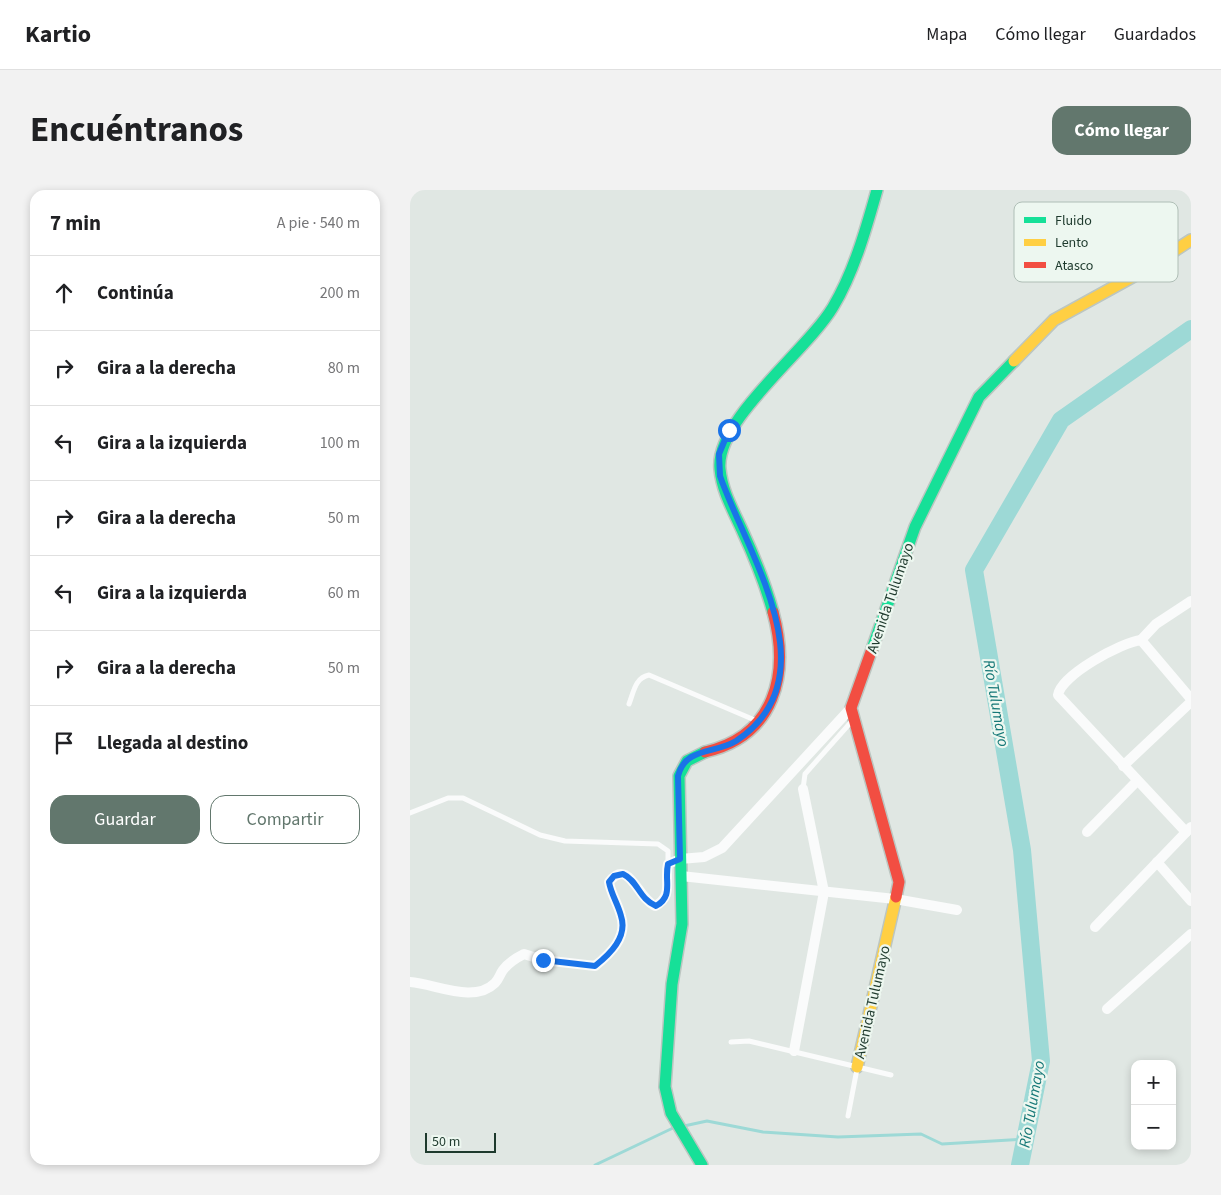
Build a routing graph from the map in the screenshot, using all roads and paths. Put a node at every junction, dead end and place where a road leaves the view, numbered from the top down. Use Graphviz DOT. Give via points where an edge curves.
graph roads {
  1 [pos="877,190"];
  2 [pos="1191,240"];
  3 [pos="1178,248"];
  4 [pos="1122,282"];
  5 [pos="1191,601"];
  6 [pos="1141,640"];
  7 [pos="1191,700"];
  8 [pos="629,704"];
  9 [pos="853,713"];
  10 [pos="759,722"];
  11 [pos="1123,766"];
  12 [pos="1137,781"];
  13 [pos="803,788"];
  14 [pos="410,813"];
  15 [pos="1188,830"];
  16 [pos="1087,832"];
  17 [pos="680,859"];
  18 [pos="1157,862"];
  19 [pos="668,864"];
  20 [pos="681,876"];
  21 [pos="824,892"];
  22 [pos="895,899"];
  23 [pos="1191,901"];
  24 [pos="957,910"];
  25 [pos="1095,927"];
  26 [pos="1191,934"];
  27 [pos="410,982"];
  28 [pos="1107,1009"];
  29 [pos="731,1042"];
  30 [pos="794,1050"];
  31 [pos="857,1067"];
  32 [pos="891,1075"];
  33 [pos="848,1116"];
  34 [pos="702,1165"];
  1 -- 10 [label="main road" via="835,303 816,332 739,416 719,454 720,476 770,598 779,642 777,690 772,704"];
  2 -- 3 [label="main road, Avenida Tulumayo"];
  4 -- 9 [label="main road, Avenida Tulumayo" via="1054,320 979,397 914,527"];
  5 -- 6 [label="street" via="1156,624"];
  6 -- 7 [label="street"];
  6 -- 11 [label="street" via="1116,649 1084,667 1059,689 1058,695"];
  7 -- 11 [label="street"];
  8 -- 10 [label="lane" via="637,682 649,675"];
  9 -- 13 [label="lane" via="806,774"];
  9 -- 17 [label="street" via="722,848 704,857"];
  9 -- 22 [label="main road, Avenida Tulumayo" via="899,882"];
  10 -- 17 [label="main road" via="729,745 684,761 678,776"];
  11 -- 12 [label="street"];
  12 -- 15 [label="street"];
  12 -- 16 [label="street"];
  13 -- 21 [label="street"];
  14 -- 19 [label="lane" via="448,798 463,798 540,835 565,841 658,844 668,851"];
  15 -- 18 [label="street"];
  17 -- 19 [label="street"];
  17 -- 20 [label="main road"];
  18 -- 23 [label="street"];
  18 -- 25 [label="street"];
  19 -- 27 [label="street" via="665,876 667,896 656,906 648,903 630,877 623,874 614,876 609,882 622,917 622,931 608,956 595,966 543,960 524,954 513,959 486,990 465,993"];
  20 -- 21 [label="street"];
  20 -- 34 [label="main road" via="682,924 672,984 665,1088 671,1113"];
  21 -- 22 [label="street"];
  21 -- 30 [label="street"];
  22 -- 24 [label="street"];
  22 -- 31 [label="main road, Avenida Tulumayo"];
  26 -- 28 [label="street"];
  29 -- 30 [label="lane" via="749,1041"];
  30 -- 31 [label="lane"];
  31 -- 32 [label="lane"];
  31 -- 33 [label="lane"];
}
